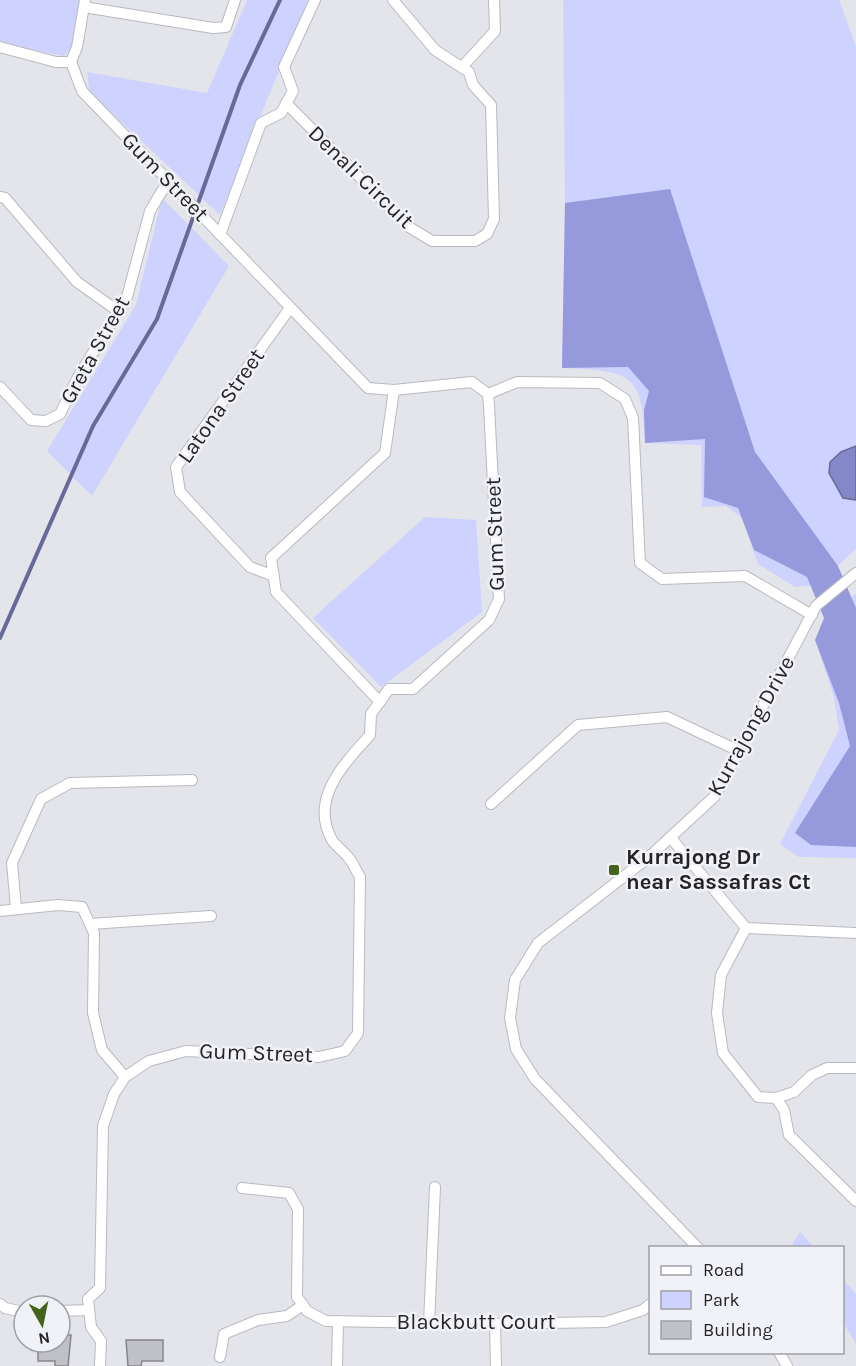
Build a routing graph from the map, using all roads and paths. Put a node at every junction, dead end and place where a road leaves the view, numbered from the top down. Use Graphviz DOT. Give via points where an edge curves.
graph roads {
  1 [pos="235,0"];
  2 [pos="315,0"];
  3 [pos="393,0"];
  4 [pos="494,0"];
  5 [pos="85,4"];
  6 [pos="0,47"];
  7 [pos="71,62"];
  8 [pos="462,67"];
  9 [pos="286,103"];
  10 [pos="168,181"];
  11 [pos="0,197"];
  12 [pos="220,235"];
  13 [pos="290,308"];
  14 [pos="118,310"];
  15 [pos="0,387"];
  16 [pos="394,390"];
  17 [pos="488,394"];
  18 [pos="856,573"];
  19 [pos="274,576"];
  20 [pos="812,615"];
  21 [pos="380,702"];
  22 [pos="739,751"];
  23 [pos="192,780"];
  24 [pos="491,804"];
  25 [pos="670,838"];
  26 [pos="16,908"];
  27 [pos="0,911"];
  28 [pos="211,916"];
  29 [pos="90,924"];
  30 [pos="747,928"];
  31 [pos="856,933"];
  32 [pos="856,1068"];
  33 [pos="125,1077"];
  34 [pos="776,1098"];
  35 [pos="435,1187"];
  36 [pos="242,1188"];
  37 [pos="856,1201"];
  38 [pos="696,1246"];
  39 [pos="300,1301"];
  40 [pos="649,1306"];
  41 [pos="89,1310"];
  42 [pos="72,1311"];
  43 [pos="338,1321"];
  44 [pos="429,1323"];
  45 [pos="495,1324"];
  46 [pos="220,1357"];
  47 [pos="100,1366"];
  48 [pos="337,1366"];
  49 [pos="496,1366"];
  1 -- 5 [label="street" via="226,27 213,28"];
  2 -- 9 [label="street" via="284,67 293,91"];
  3 -- 8 [label="street, Denali Circuit" via="435,50"];
  4 -- 8 [label="street" via="495,31"];
  5 -- 7 [label="street"];
  6 -- 7 [label="street" via="56,62"];
  7 -- 10 [label="street, Gum Street" via="82,91"];
  8 -- 9 [label="street, Denali Circuit" via="491,105 494,219 487,234 475,241 432,241 409,227"];
  9 -- 12 [label="street" via="281,113 261,123"];
  10 -- 12 [label="street, Gum Street"];
  10 -- 14 [label="street, Greta Street" via="150,212 127,297"];
  11 -- 14 [label="street" via="5,198 77,282"];
  12 -- 13 [label="street, Gum Street"];
  13 -- 16 [label="street, Gum Street" via="368,388"];
  13 -- 19 [label="street, Latona Street" via="176,468 180,492 250,567"];
  14 -- 15 [label="street, Greta Street" via="60,414 46,421 31,420"];
  16 -- 17 [label="street, Gum Street" via="472,382"];
  16 -- 19 [label="street" via="386,453 271,558"];
  17 -- 20 [label="street" via="517,382 600,383 625,399 633,418 640,563 662,579 746,576"];
  17 -- 21 [label="street, Gum Street" via="499,599 489,620 413,689 389,689"];
  18 -- 20 [label="street, Kurrajong Drive" via="816,606"];
  19 -- 21 [label="street" via="276,592"];
  20 -- 22 [label="street, Kurrajong Drive"];
  21 -- 33 [label="street, Gum Street" via="371,714 370,735 342,766 324,798 324,820 333,841 360,877 358,1033 345,1051 319,1057 186,1051 149,1061"];
  22 -- 24 [label="street" via="667,717 578,725"];
  22 -- 25 [label="street, Kurrajong Drive" via="715,796"];
  23 -- 26 [label="street" via="70,783 41,799 12,862"];
  25 -- 30 [label="street"];
  25 -- 38 [label="street, Kurrajong Drive" via="538,943 514,980 510,1018 516,1049 535,1079"];
  26 -- 27 [label="street"];
  26 -- 29 [label="street" via="58,904 82,907"];
  28 -- 29 [label="street"];
  29 -- 33 [label="street" via="94,933 93,1013 102,1050"];
  30 -- 31 [label="street"];
  30 -- 34 [label="street" via="721,975 717,1013 723,1053 758,1097"];
  32 -- 34 [label="street" via="827,1068 812,1075 794,1092"];
  33 -- 41 [label="street, Gum Street" via="114,1094 104,1126 100,1288 88,1299"];
  34 -- 37 [label="street" via="784,1110 789,1135"];
  35 -- 44 [label="street"];
  36 -- 39 [label="street" via="289,1193 298,1209"];
  39 -- 43 [label="street, Blackbutt Court" via="307,1311 326,1321"];
  39 -- 46 [label="street" via="287,1317 258,1320 224,1334"];
  40 -- 45 [label="street, Blackbutt Court" via="606,1322"];
  41 -- 42 [label="street"];
  41 -- 47 [label="street" via="91,1327 101,1341"];
  43 -- 44 [label="street, Blackbutt Court"];
  43 -- 48 [label="street"];
  44 -- 45 [label="street, Blackbutt Court"];
  45 -- 49 [label="street"];
}
